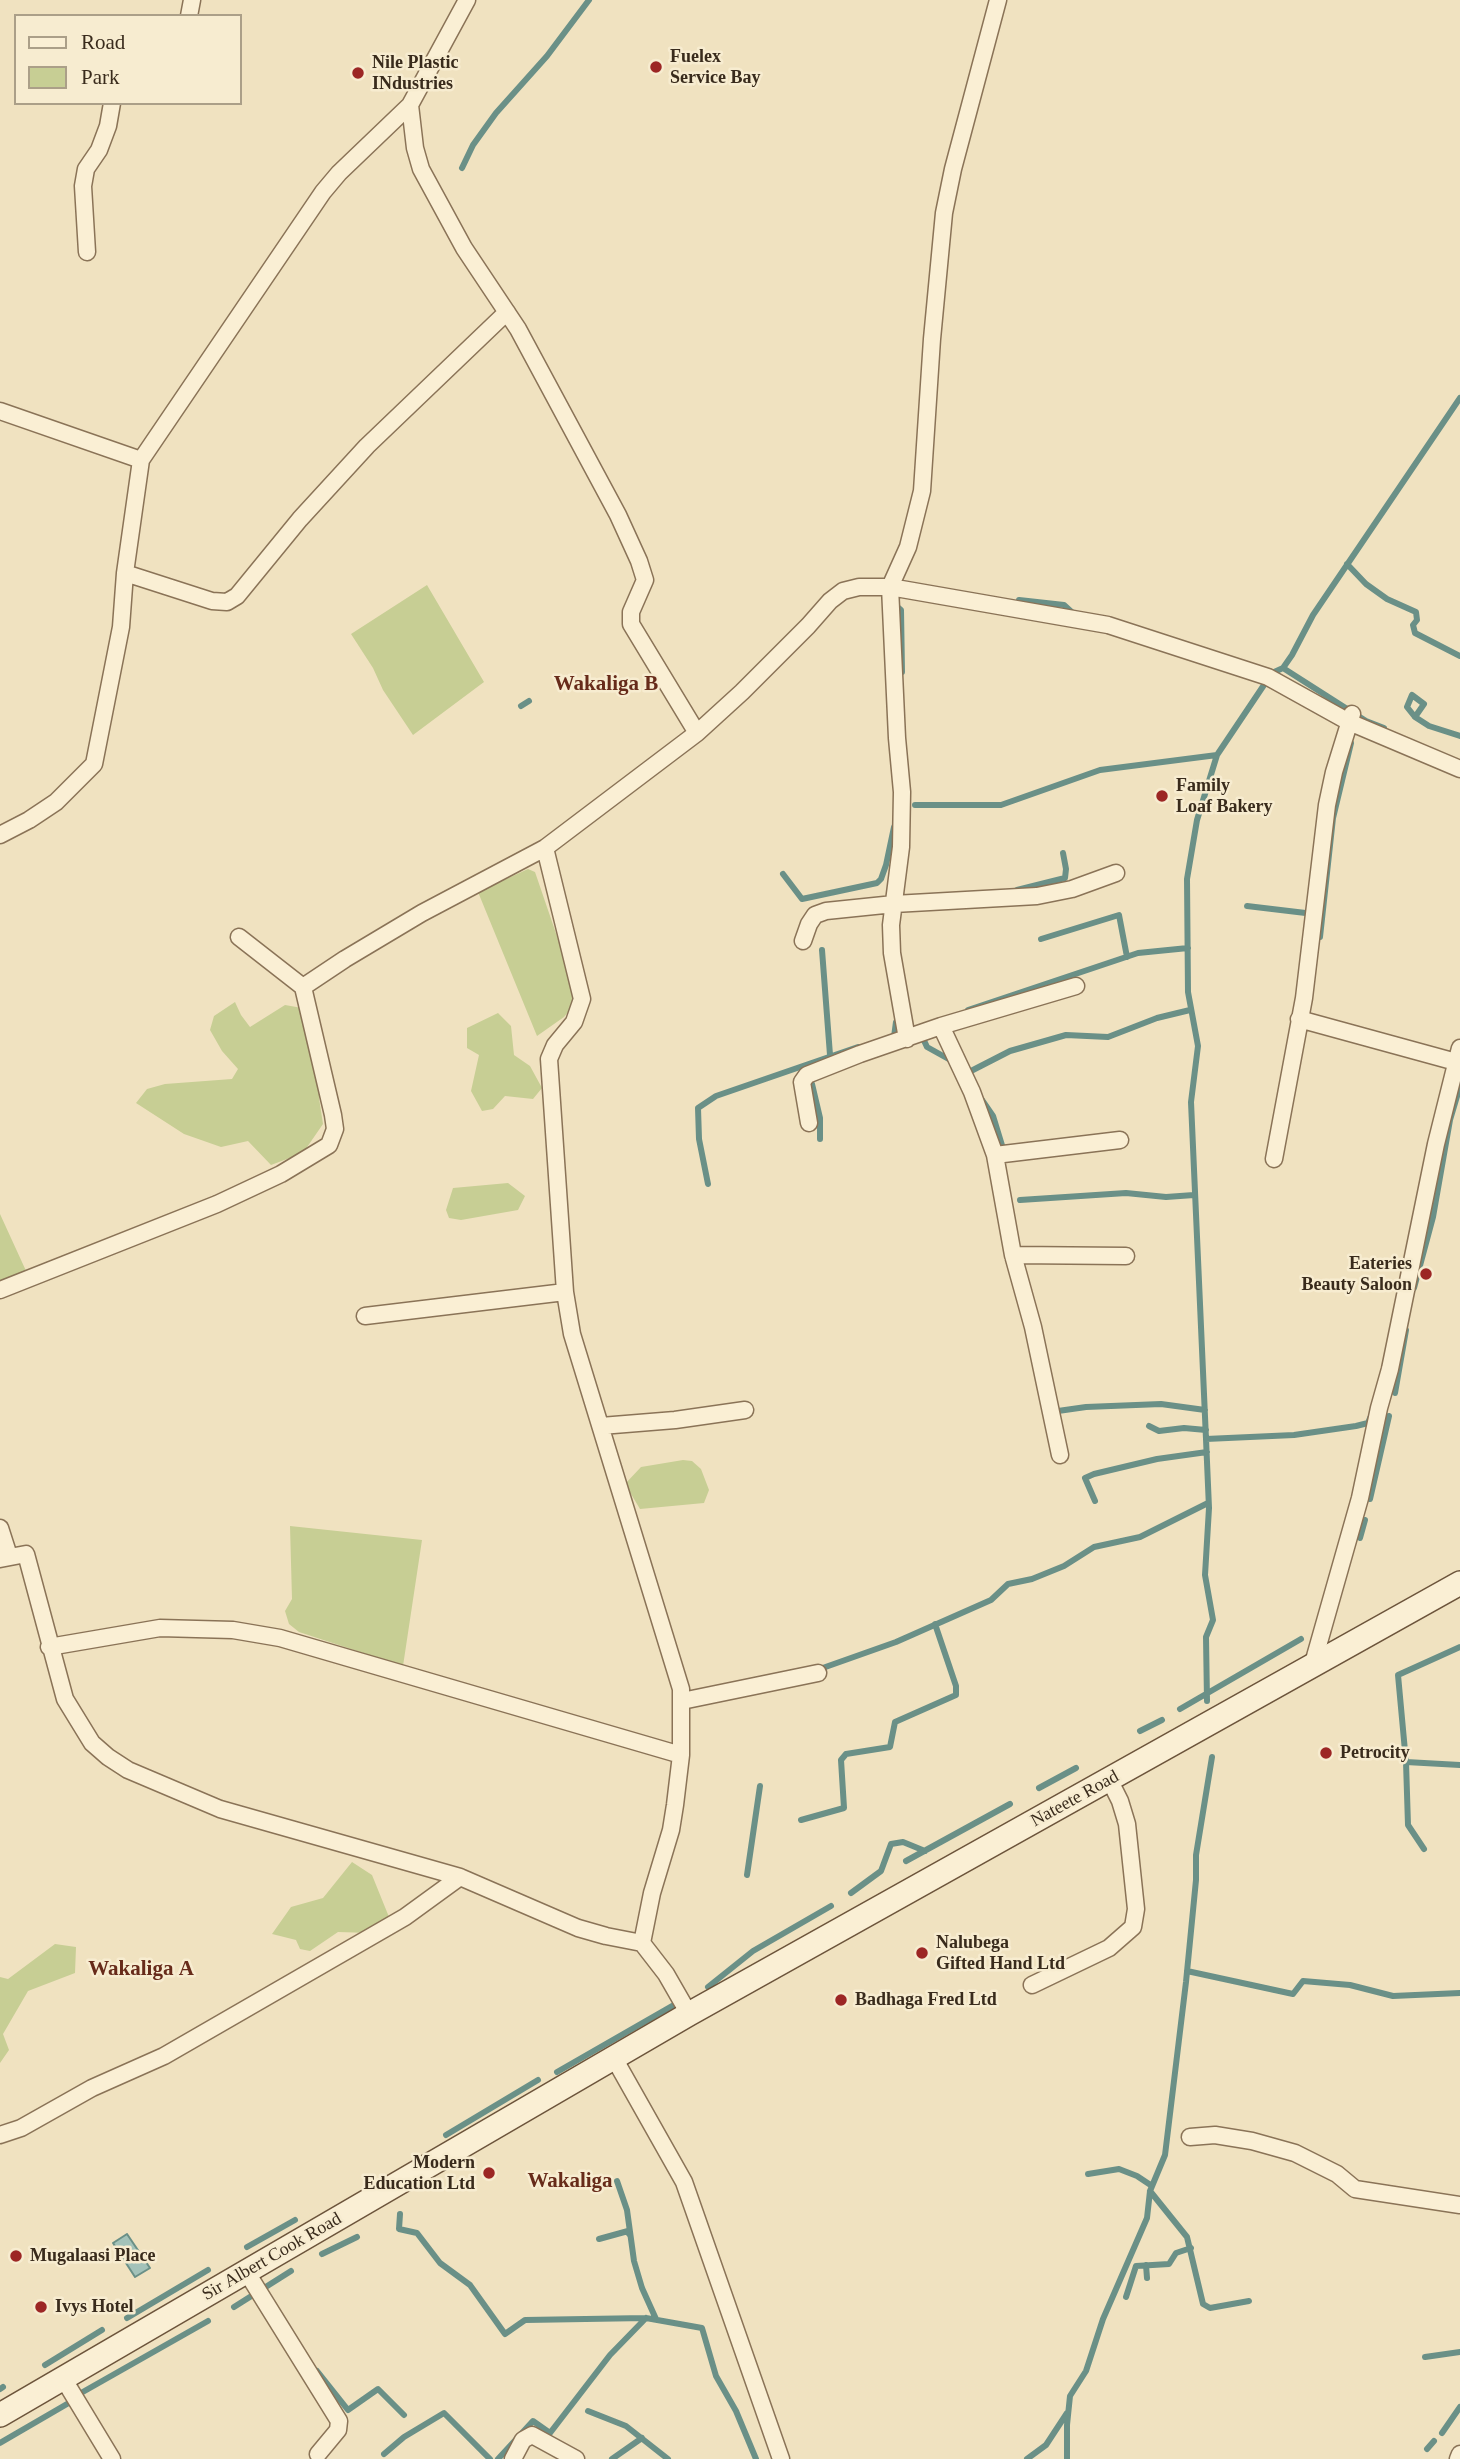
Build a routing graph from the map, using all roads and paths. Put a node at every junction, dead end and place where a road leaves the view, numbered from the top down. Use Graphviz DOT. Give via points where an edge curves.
graph roads {
  1 [pos="467,0"];
  2 [pos="998,0"];
  3 [pos="112,105"];
  4 [pos="410,105"];
  5 [pos="87,252"];
  6 [pos="507,312"];
  7 [pos="0,411"];
  8 [pos="141,460"];
  9 [pos="125,573"];
  10 [pos="890,587"];
  11 [pos="1351,718"];
  12 [pos="697,733"];
  13 [pos="1460,769"];
  14 [pos="0,835"];
  15 [pos="545,848"];
  16 [pos="1116,873"];
  17 [pos="894,904"];
  18 [pos="239,937"];
  19 [pos="803,942"];
  20 [pos="1076,986"];
  21 [pos="303,987"];
  22 [pos="1299,1019"];
  23 [pos="942,1026"];
  24 [pos="907,1039"];
  25 [pos="1458,1055"];
  26 [pos="809,1124"];
  27 [pos="1120,1140"];
  28 [pos="995,1155"];
  29 [pos="1274,1159"];
  30 [pos="1013,1255"];
  31 [pos="1126,1256"];
  32 [pos="0,1290"];
  33 [pos="565,1292"];
  34 [pos="365,1316"];
  35 [pos="745,1410"];
  36 [pos="601,1426"];
  37 [pos="1060,1455"];
  38 [pos="0,1528"];
  39 [pos="4,1557"];
  40 [pos="1460,1583"];
  41 [pos="49,1647"];
  42 [pos="1312,1667"];
  43 [pos="818,1673"];
  44 [pos="682,1701"];
  45 [pos="681,1755"];
  46 [pos="1109,1779"];
  47 [pos="460,1877"];
  48 [pos="642,1943"];
  49 [pos="1032,1984"];
  50 [pos="689,2014"];
  51 [pos="614,2058"];
  52 [pos="0,2135"];
  53 [pos="1190,2137"];
  54 [pos="1460,2205"];
  55 [pos="246,2271"];
  56 [pos="63,2378"];
  57 [pos="0,2415"];
  58 [pos="318,2454"];
  59 [pos="112,2459"];
  60 [pos="513,2459"];
  61 [pos="576,2459"];
  62 [pos="781,2459"];
  1 -- 4 [label="street"];
  2 -- 10 [label="street" via="944,213 922,491 908,547"];
  3 -- 5 [label="street" via="108,126 86,169 83,186"];
  4 -- 6 [label="street" via="421,169 464,248"];
  4 -- 8 [label="street" via="323,192"];
  6 -- 9 [label="street" via="367,446 237,596 227,602 212,601"];
  6 -- 12 [label="street" via="639,561 645,580 631,612 631,624"];
  7 -- 8 [label="street"];
  8 -- 9 [label="street"];
  9 -- 14 [label="street" via="121,627 94,764 56,802"];
  10 -- 11 [label="street" via="1108,625 1274,679"];
  10 -- 12 [label="street" via="859,587 836,596"];
  10 -- 17 [label="street" via="902,792"];
  11 -- 13 [label="street"];
  11 -- 22 [label="street" via="1327,805"];
  12 -- 15 [label="street"];
  15 -- 21 [label="street" via="422,913"];
  15 -- 33 [label="street" via="582,999 574,1022 549,1059"];
  16 -- 17 [label="street" via="1054,893"];
  17 -- 19 [label="street" via="816,915"];
  17 -- 24 [label="street" via="892,953"];
  18 -- 21 [label="street"];
  20 -- 23 [label="street"];
  21 -- 32 [label="street" via="334,1122 329,1145 217,1204"];
  22 -- 25 [label="street"];
  22 -- 29 [label="street"];
  23 -- 24 [label="street"];
  23 -- 28 [label="street"];
  24 -- 26 [label="street" via="807,1074 802,1089"];
  25 -- 42 [label="street" via="1390,1370"];
  27 -- 28 [label="street"];
  28 -- 30 [label="street"];
  30 -- 31 [label="street"];
  30 -- 37 [label="street" via="1031,1295"];
  33 -- 34 [label="street"];
  33 -- 36 [label="street" via="572,1334"];
  35 -- 36 [label="street"];
  36 -- 44 [label="street" via="678,1674"];
  38 -- 39 [label="street"];
  39 -- 41 [label="street" via="26,1554"];
  40 -- 42 [label="main road, Nateete Road"];
  41 -- 45 [label="street" via="160,1628 280,1637"];
  41 -- 47 [label="street" via="76,1721 92,1743 128,1770 220,1809"];
  42 -- 46 [label="main road, Nateete Road"];
  43 -- 44 [label="street"];
  44 -- 45 [label="street"];
  45 -- 48 [label="street" via="671,1830"];
  46 -- 49 [label="street" via="1127,1824 1136,1909 1133,1927 1109,1948"];
  46 -- 50 [label="main road, Nateete Road"];
  47 -- 48 [label="street" via="578,1928"];
  47 -- 52 [label="street" via="405,1917 164,2056 92,2088 22,2129"];
  48 -- 50 [label="street"];
  50 -- 51 [label="main road, Sir Albert Cook Road"];
  51 -- 55 [label="main road, Sir Albert Cook Road"];
  51 -- 62 [label="street" via="684,2182"];
  53 -- 54 [label="street" via="1214,2135 1252,2141 1295,2153 1337,2174 1355,2189"];
  55 -- 56 [label="main road, Sir Albert Cook Road"];
  55 -- 58 [label="street" via="339,2421 338,2430"];
  56 -- 57 [label="main road, Sir Albert Cook Road"];
  56 -- 59 [label="street"];
  60 -- 61 [label="street" via="523,2440 532,2435"];
}
